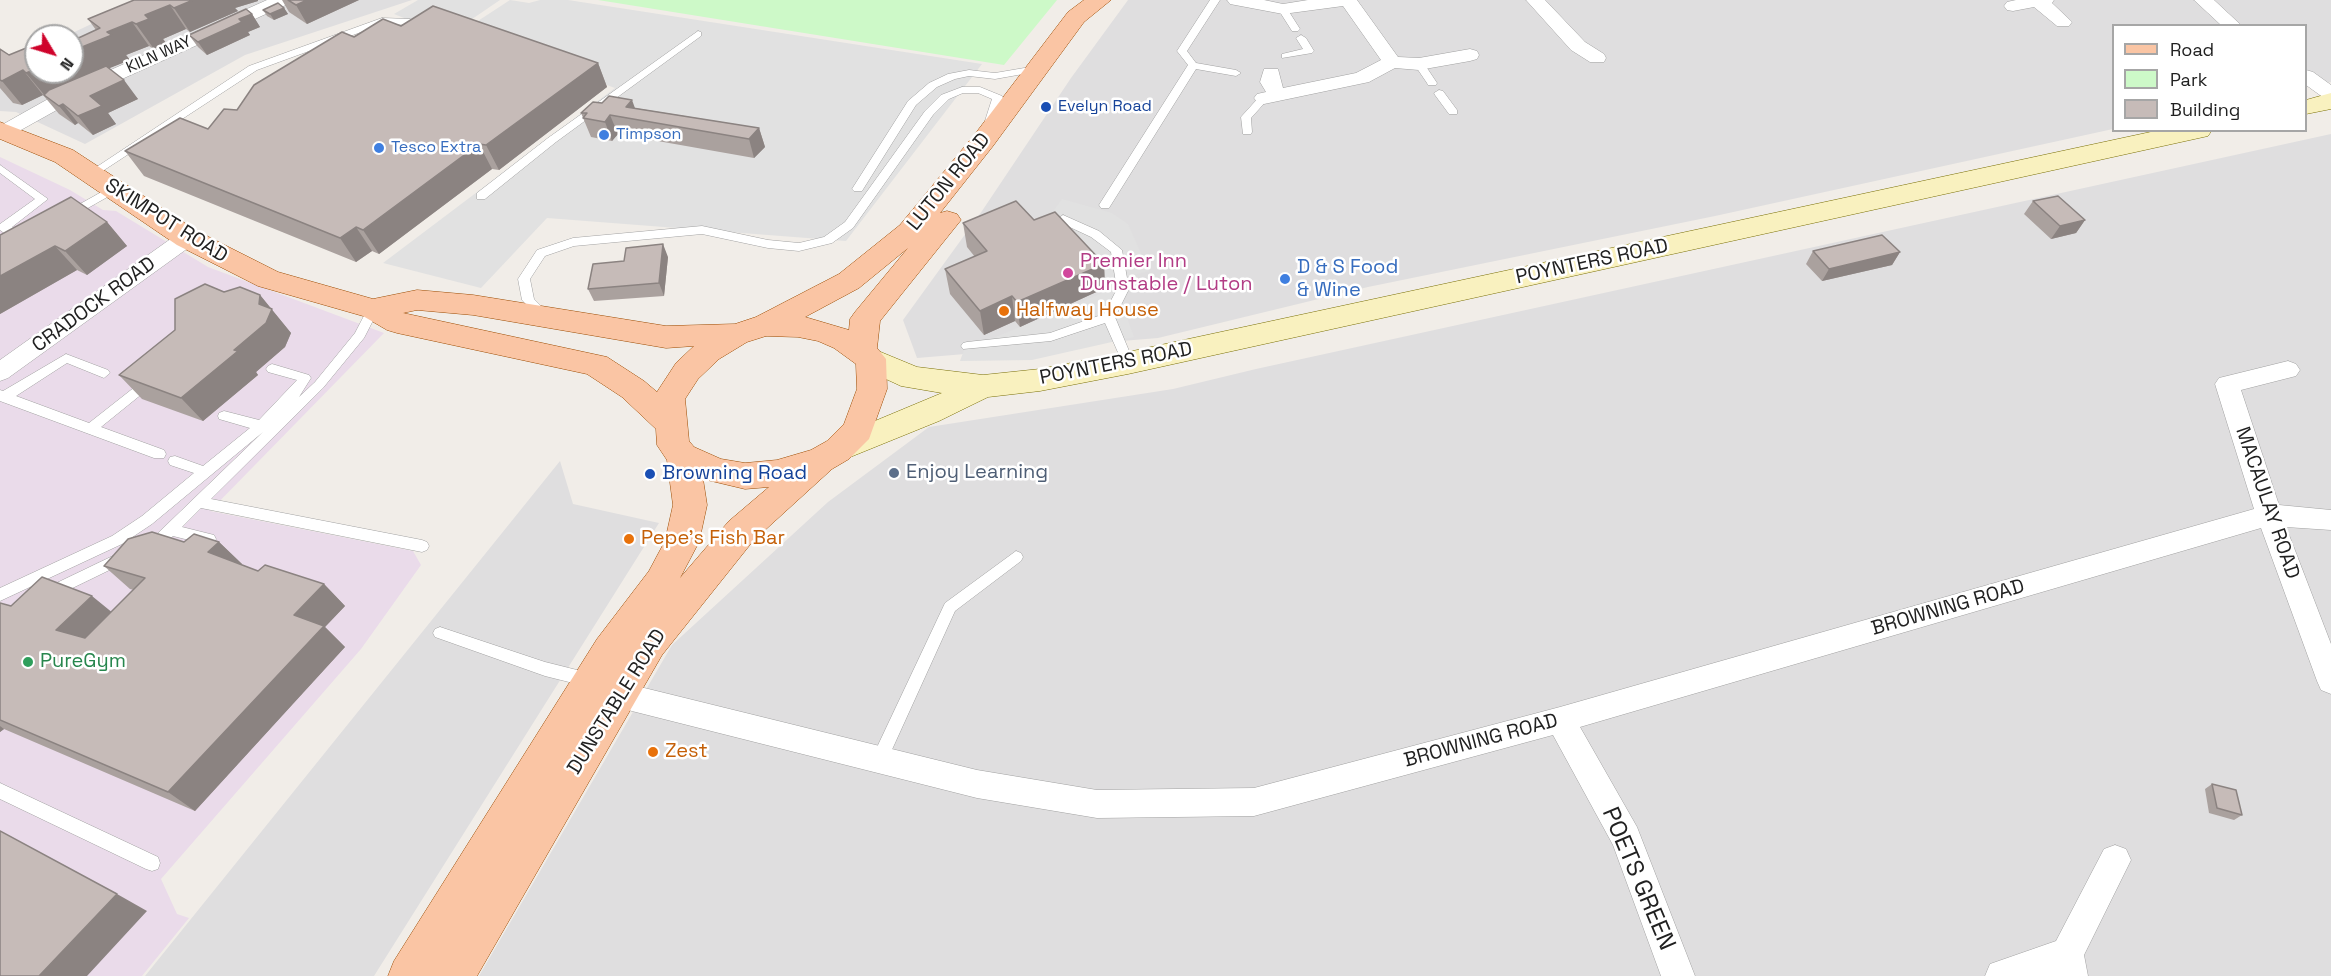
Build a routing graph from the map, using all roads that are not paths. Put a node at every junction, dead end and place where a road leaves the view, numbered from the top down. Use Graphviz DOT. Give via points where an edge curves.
graph roads {
  1 [pos="282,0"];
  2 [pos="1101,0"];
  3 [pos="1215,0"];
  4 [pos="1236,0"];
  5 [pos="1347,0"];
  6 [pos="1535,0"];
  7 [pos="2203,0"];
  8 [pos="2042,1"];
  9 [pos="2013,6"];
  10 [pos="1283,9"];
  11 [pos="410,22"];
  12 [pos="2063,22"];
  13 [pos="2231,24"];
  14 [pos="698,33"];
  15 [pos="1470,55"];
  16 [pos="1285,56"];
  17 [pos="1597,58"];
  18 [pos="1392,62"];
  19 [pos="1193,64"];
  20 [pos="1419,64"];
  21 [pos="1036,69"];
  22 [pos="1271,73"];
  23 [pos="1236,74"];
  24 [pos="2307,77"];
  25 [pos="1432,83"];
  26 [pos="1439,93"];
  27 [pos="2331,94"];
  28 [pos="1270,97"];
  29 [pos="2331,101"];
  30 [pos="2307,107"];
  31 [pos="1453,112"];
  32 [pos="2,130"];
  33 [pos="1247,132"];
  34 [pos="2190,132"];
  35 [pos="984,140"];
  36 [pos="0,168"];
  37 [pos="102,182"];
  38 [pos="858,189"];
  39 [pos="481,196"];
  40 [pos="1105,205"];
  41 [pos="62,217"];
  42 [pos="1063,219"];
  43 [pos="187,238"];
  44 [pos="20,239"];
  45 [pos="373,309"];
  46 [pos="1109,317"];
  47 [pos="547,319"];
  48 [pos="765,325"];
  49 [pos="736,334"];
  50 [pos="967,346"];
  51 [pos="866,355"];
  52 [pos="1128,363"];
  53 [pos="272,369"];
  54 [pos="2288,370"];
  55 [pos="163,371"];
  56 [pos="0,372"];
  57 [pos="104,373"];
  58 [pos="983,386"];
  59 [pos="2,396"];
  60 [pos="224,416"];
  61 [pos="261,426"];
  62 [pos="90,429"];
  63 [pos="677,440"];
  64 [pos="159,454"];
  65 [pos="830,455"];
  66 [pos="175,461"];
  67 [pos="205,472"];
  68 [pos="198,502"];
  69 [pos="2268,515"];
  70 [pos="2331,520"];
  71 [pos="170,530"];
  72 [pos="211,539"];
  73 [pos="422,546"];
  74 [pos="1016,556"];
  75 [pos="0,595"];
  76 [pos="37,598"];
  77 [pos="440,633"];
  78 [pos="2331,681"];
  79 [pos="605,688"];
  80 [pos="1560,720"];
  81 [pos="879,760"];
  82 [pos="0,791"];
  83 [pos="2115,860"];
  84 [pos="152,863"];
  85 [pos="2069,965"];
  86 [pos="409,976"];
  87 [pos="453,976"];
  88 [pos="1678,976"];
  89 [pos="2002,976"];
  1 -- 32 [label="street, KILN WAY"];
  2 -- 21 [label="main road, LUTON ROAD" via="1076,17"];
  2 -- 51 [label="main road, LUTON ROAD" via="1099,22 941,229 865,319"];
  3 -- 19 [label="lane" via="1182,51"];
  4 -- 10 [label="street"];
  5 -- 10 [label="street"];
  5 -- 18 [label="street"];
  6 -- 17 [label="street" via="1578,46"];
  7 -- 13 [label="street"];
  8 -- 9 [label="street"];
  8 -- 12 [label="street"];
  10 -- 16 [label="lane" via="1309,51"];
  11 -- 37 [label="lane" via="382,21 253,68"];
  14 -- 39 [label="lane"];
  15 -- 20 [label="street"];
  18 -- 20 [label="street"];
  18 -- 28 [label="street" via="1362,78"];
  19 -- 23 [label="lane"];
  19 -- 40 [label="lane"];
  20 -- 25 [label="lane"];
  21 -- 35 [label="main road, LUTON ROAD"];
  21 -- 38 [label="lane" via="995,76 969,73 933,85 912,103"];
  22 -- 28 [label="street"];
  24 -- 27 [label="street"];
  26 -- 31 [label="lane"];
  28 -- 33 [label="lane" via="1246,117"];
  29 -- 30 [label="street"];
  32 -- 37 [label="main road, SKIMPOT ROAD" via="64,156"];
  34 -- 52 [label="street, POYNTERS ROAD"];
  35 -- 47 [label="lane" via="998,98 980,90 962,90 945,97 929,113 849,225 828,240 800,246 768,244 702,230 573,242 541,253 524,279 528,300"];
  35 -- 48 [label="main road, LUTON ROAD" via="910,232 849,281"];
  36 -- 44 [label="lane" via="42,199 4,227"];
  37 -- 41 [label="lane"];
  37 -- 43 [label="main road, SKIMPOT ROAD"];
  42 -- 46 [label="lane" via="1095,234 1116,250 1122,289"];
  43 -- 45 [label="main road, SKIMPOT ROAD" via="268,279"];
  43 -- 56 [label="street, CRADOCK ROAD"];
  45 -- 47 [label="main road, SKIMPOT ROAD" via="417,300 473,305"];
  45 -- 63 [label="main road, SKIMPOT ROAD" via="397,323 596,365 633,389"];
  45 -- 68 [label="lane" via="360,335 319,385"];
  46 -- 50 [label="lane" via="1051,337"];
  46 -- 52 [label="lane"];
  47 -- 49 [label="main road, SKIMPOT ROAD" via="666,337"];
  48 -- 49 [label="main road"];
  48 -- 51 [label="main road" via="824,332 846,340"];
  49 -- 63 [label="main road" via="708,351 687,371 669,398"];
  51 -- 58 [label="street, POYNTERS ROAD" via="912,378"];
  51 -- 65 [label="main road" via="872,389 866,410 858,430"];
  52 -- 58 [label="street, POYNTERS ROAD" via="1040,380"];
  53 -- 61 [label="lane" via="305,378"];
  54 -- 69 [label="street, MACAULAY ROAD" via="2227,384"];
  55 -- 62 [label="lane"];
  57 -- 59 [label="lane" via="66,358"];
  58 -- 65 [label="street, POYNTERS ROAD"];
  59 -- 62 [label="lane"];
  60 -- 61 [label="lane"];
  61 -- 67 [label="lane"];
  62 -- 64 [label="lane"];
  63 -- 65 [label="main road" via="716,471 745,476 777,473"];
  63 -- 79 [label="main road, DUNSTABLE ROAD" via="690,506 682,542 661,581 610,650"];
  65 -- 79 [label="main road, DUNSTABLE ROAD" via="741,531 649,644"];
  66 -- 67 [label="lane"];
  67 -- 75 [label="lane" via="117,540"];
  68 -- 71 [label="lane"];
  68 -- 73 [label="lane"];
  69 -- 70 [label="street, BROWNING ROAD"];
  69 -- 78 [label="street, MACAULAY ROAD"];
  69 -- 80 [label="street, BROWNING ROAD"];
  71 -- 72 [label="lane"];
  71 -- 76 [label="lane" via="160,540"];
  74 -- 81 [label="lane" via="950,607"];
  77 -- 79 [label="lane"];
  79 -- 81 [label="street, BROWNING ROAD"];
  79 -- 86 [label="main road, DUNSTABLE ROAD"];
  79 -- 87 [label="main road, DUNSTABLE ROAD"];
  80 -- 81 [label="street, BROWNING ROAD" via="1254,802 1097,804 977,784"];
  80 -- 88 [label="street, POETS GREEN" via="1626,838"];
  82 -- 84 [label="lane"];
  83 -- 85 [label="street"];
  85 -- 89 [label="street"];
}
